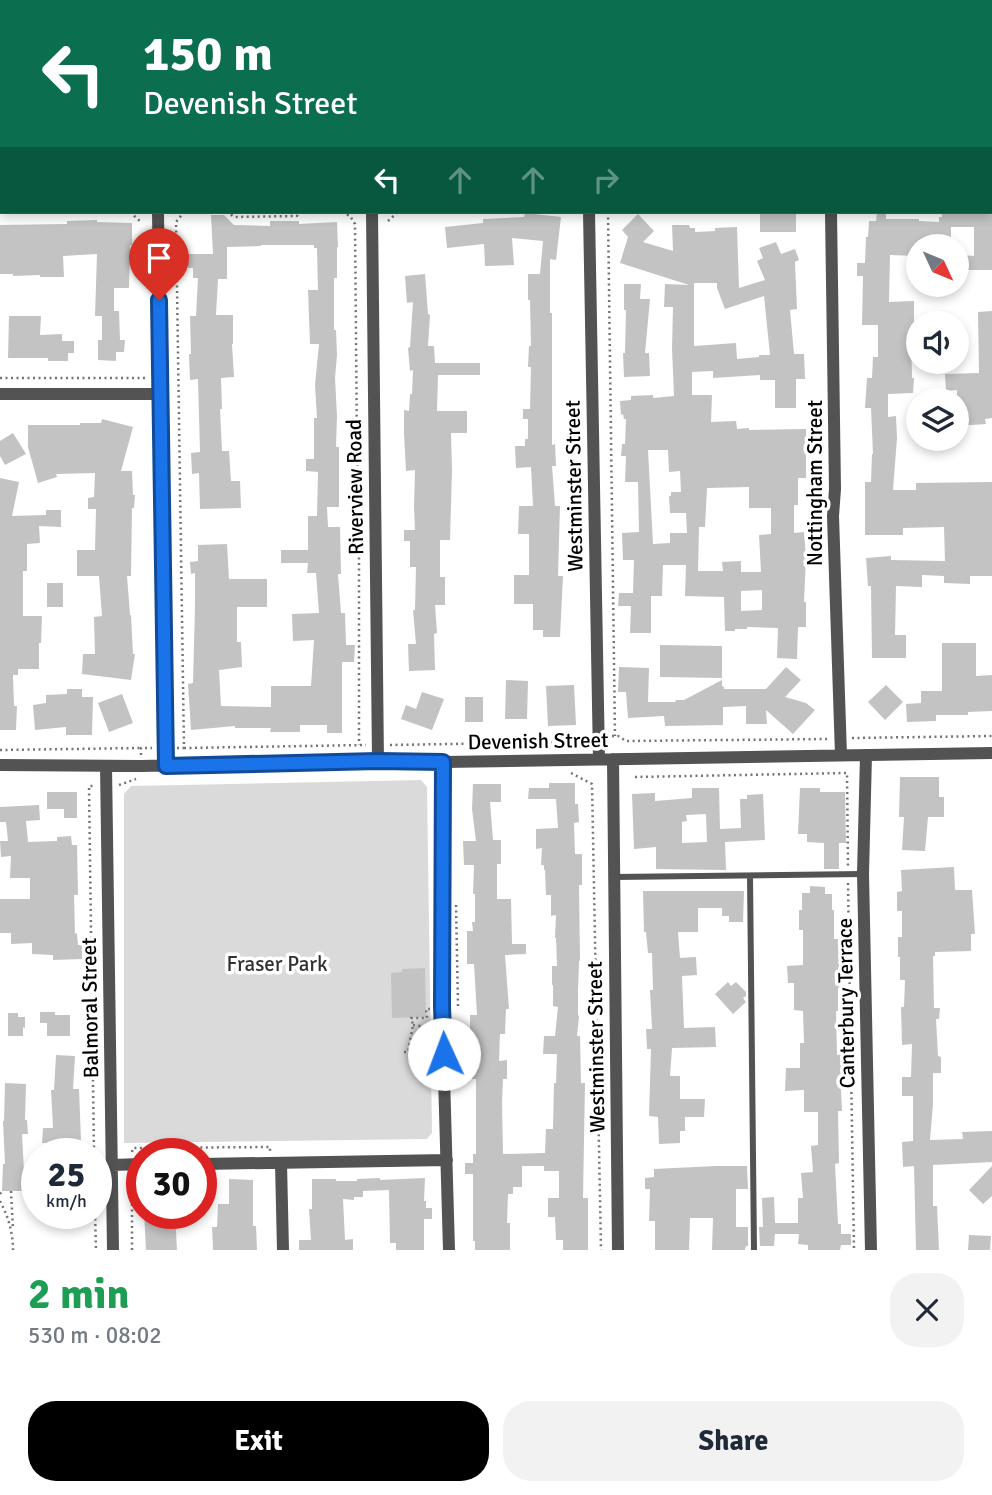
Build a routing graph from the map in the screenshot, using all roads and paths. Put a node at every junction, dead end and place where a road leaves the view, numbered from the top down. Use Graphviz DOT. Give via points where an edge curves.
graph roads {
  1 [pos="132,214"];
  2 [pos="158,214"];
  3 [pos="182,214"];
  4 [pos="230,214"];
  5 [pos="298,214"];
  6 [pos="346,214"];
  7 [pos="372,214"];
  8 [pos="396,214"];
  9 [pos="589,214"];
  10 [pos="608,214"];
  11 [pos="831,214"];
  12 [pos="388,221"];
  13 [pos="142,223"];
  14 [pos="161,378"];
  15 [pos="178,378"];
  16 [pos="0,379"];
  17 [pos="0,394"];
  18 [pos="161,394"];
  19 [pos="615,736"];
  20 [pos="567,742"];
  21 [pos="359,746"];
  22 [pos="141,748"];
  23 [pos="166,749"];
  24 [pos="0,750"];
  25 [pos="992,753"];
  26 [pos="841,755"];
  27 [pos="866,755"];
  28 [pos="606,759"];
  29 [pos="378,761"];
  30 [pos="443,762"];
  31 [pos="567,764"];
  32 [pos="0,765"];
  33 [pos="106,766"];
  34 [pos="141,766"];
  35 [pos="166,766"];
  36 [pos="572,774"];
  37 [pos="635,777"];
  38 [pos="106,785"];
  39 [pos="848,874"];
  40 [pos="863,874"];
  41 [pos="750,876"];
  42 [pos="614,877"];
  43 [pos="456,901"];
  44 [pos="458,1006"];
  45 [pos="428,1009"];
  46 [pos="412,1025"];
  47 [pos="433,1028"];
  48 [pos="404,1052"];
  49 [pos="94,1138"];
  50 [pos="112,1138"];
  51 [pos="217,1147"];
  52 [pos="447,1160"];
  53 [pos="276,1163"];
  54 [pos="126,1164"];
  55 [pos="217,1164"];
  56 [pos="112,1165"];
  57 [pos="11,1191"];
  58 [pos="0,1200"];
  59 [pos="95,1229"];
  60 [pos="133,1229"];
  61 [pos="13,1236"];
  62 [pos="13,1250"];
  63 [pos="96,1250"];
  64 [pos="113,1250"];
  65 [pos="132,1250"];
  66 [pos="283,1250"];
  67 [pos="449,1250"];
  68 [pos="601,1250"];
  69 [pos="618,1250"];
  70 [pos="754,1250"];
  71 [pos="854,1250"];
  72 [pos="871,1250"];
  1 -- 13 [label="path"];
  2 -- 14 [label="street"];
  3 -- 15 [label="path" via="176,222"];
  4 -- 5 [label="path"];
  6 -- 21 [label="path" via="355,224"];
  7 -- 29 [label="street, Riverview Road"];
  8 -- 12 [label="path"];
  9 -- 28 [label="street, Westminster Street"];
  10 -- 19 [label="path"];
  11 -- 26 [label="street, Nottingham Street" via="833,522"];
  14 -- 15 [label="path"];
  14 -- 16 [label="path"];
  14 -- 18 [label="street"];
  15 -- 23 [label="path" via="184,748"];
  17 -- 18 [label="street"];
  18 -- 23 [label="street"];
  20 -- 31 [label="path"];
  22 -- 23 [label="path"];
  22 -- 24 [label="path"];
  22 -- 34 [label="path"];
  23 -- 35 [label="street"];
  25 -- 27 [label="street, Devenish Street"];
  26 -- 27 [label="street, Devenish Street"];
  26 -- 28 [label="street, Devenish Street"];
  27 -- 40 [label="street, Canterbury Terrace"];
  28 -- 31 [label="street, Devenish Street"];
  28 -- 42 [label="street, Westminster Street"];
  29 -- 30 [label="street, Devenish Street"];
  29 -- 35 [label="street, Devenish Street"];
  30 -- 31 [label="street, Devenish Street"];
  30 -- 52 [label="street"];
  31 -- 36 [label="path"];
  31 -- 36 [label="path"];
  32 -- 33 [label="street, Devenish Street"];
  33 -- 34 [label="street, Devenish Street"];
  33 -- 38 [label="street, Balmoral Street"];
  34 -- 35 [label="street, Devenish Street"];
  34 -- 38 [label="path" via="141,777 122,786"];
  36 -- 68 [label="path" via="592,784"];
  37 -- 39 [label="path" via="847,773"];
  38 -- 49 [label="path" via="89,786"];
  38 -- 50 [label="street, Balmoral Street"];
  39 -- 40 [label="lane"];
  39 -- 41 [label="lane"];
  39 -- 71 [label="path"];
  40 -- 72 [label="street, Canterbury Terrace"];
  41 -- 42 [label="lane"];
  41 -- 70 [label="lane"];
  42 -- 69 [label="street, Westminster Street"];
  43 -- 44 [label="path"];
  45 -- 46 [label="path" via="427,1018 411,1018"];
  46 -- 47 [label="path"];
  46 -- 48 [label="path" via="408,1052"];
  51 -- 53 [label="path" via="270,1147"];
  52 -- 53 [label="street"];
  52 -- 67 [label="street"];
  53 -- 55 [label="street"];
  53 -- 66 [label="street"];
  54 -- 56 [label="street"];
  56 -- 64 [label="street, Balmoral Street"];
  57 -- 61 [label="path"];
  58 -- 61 [label="path"];
  59 -- 63 [label="path"];
  60 -- 65 [label="path"];
  61 -- 62 [label="path"];
}
